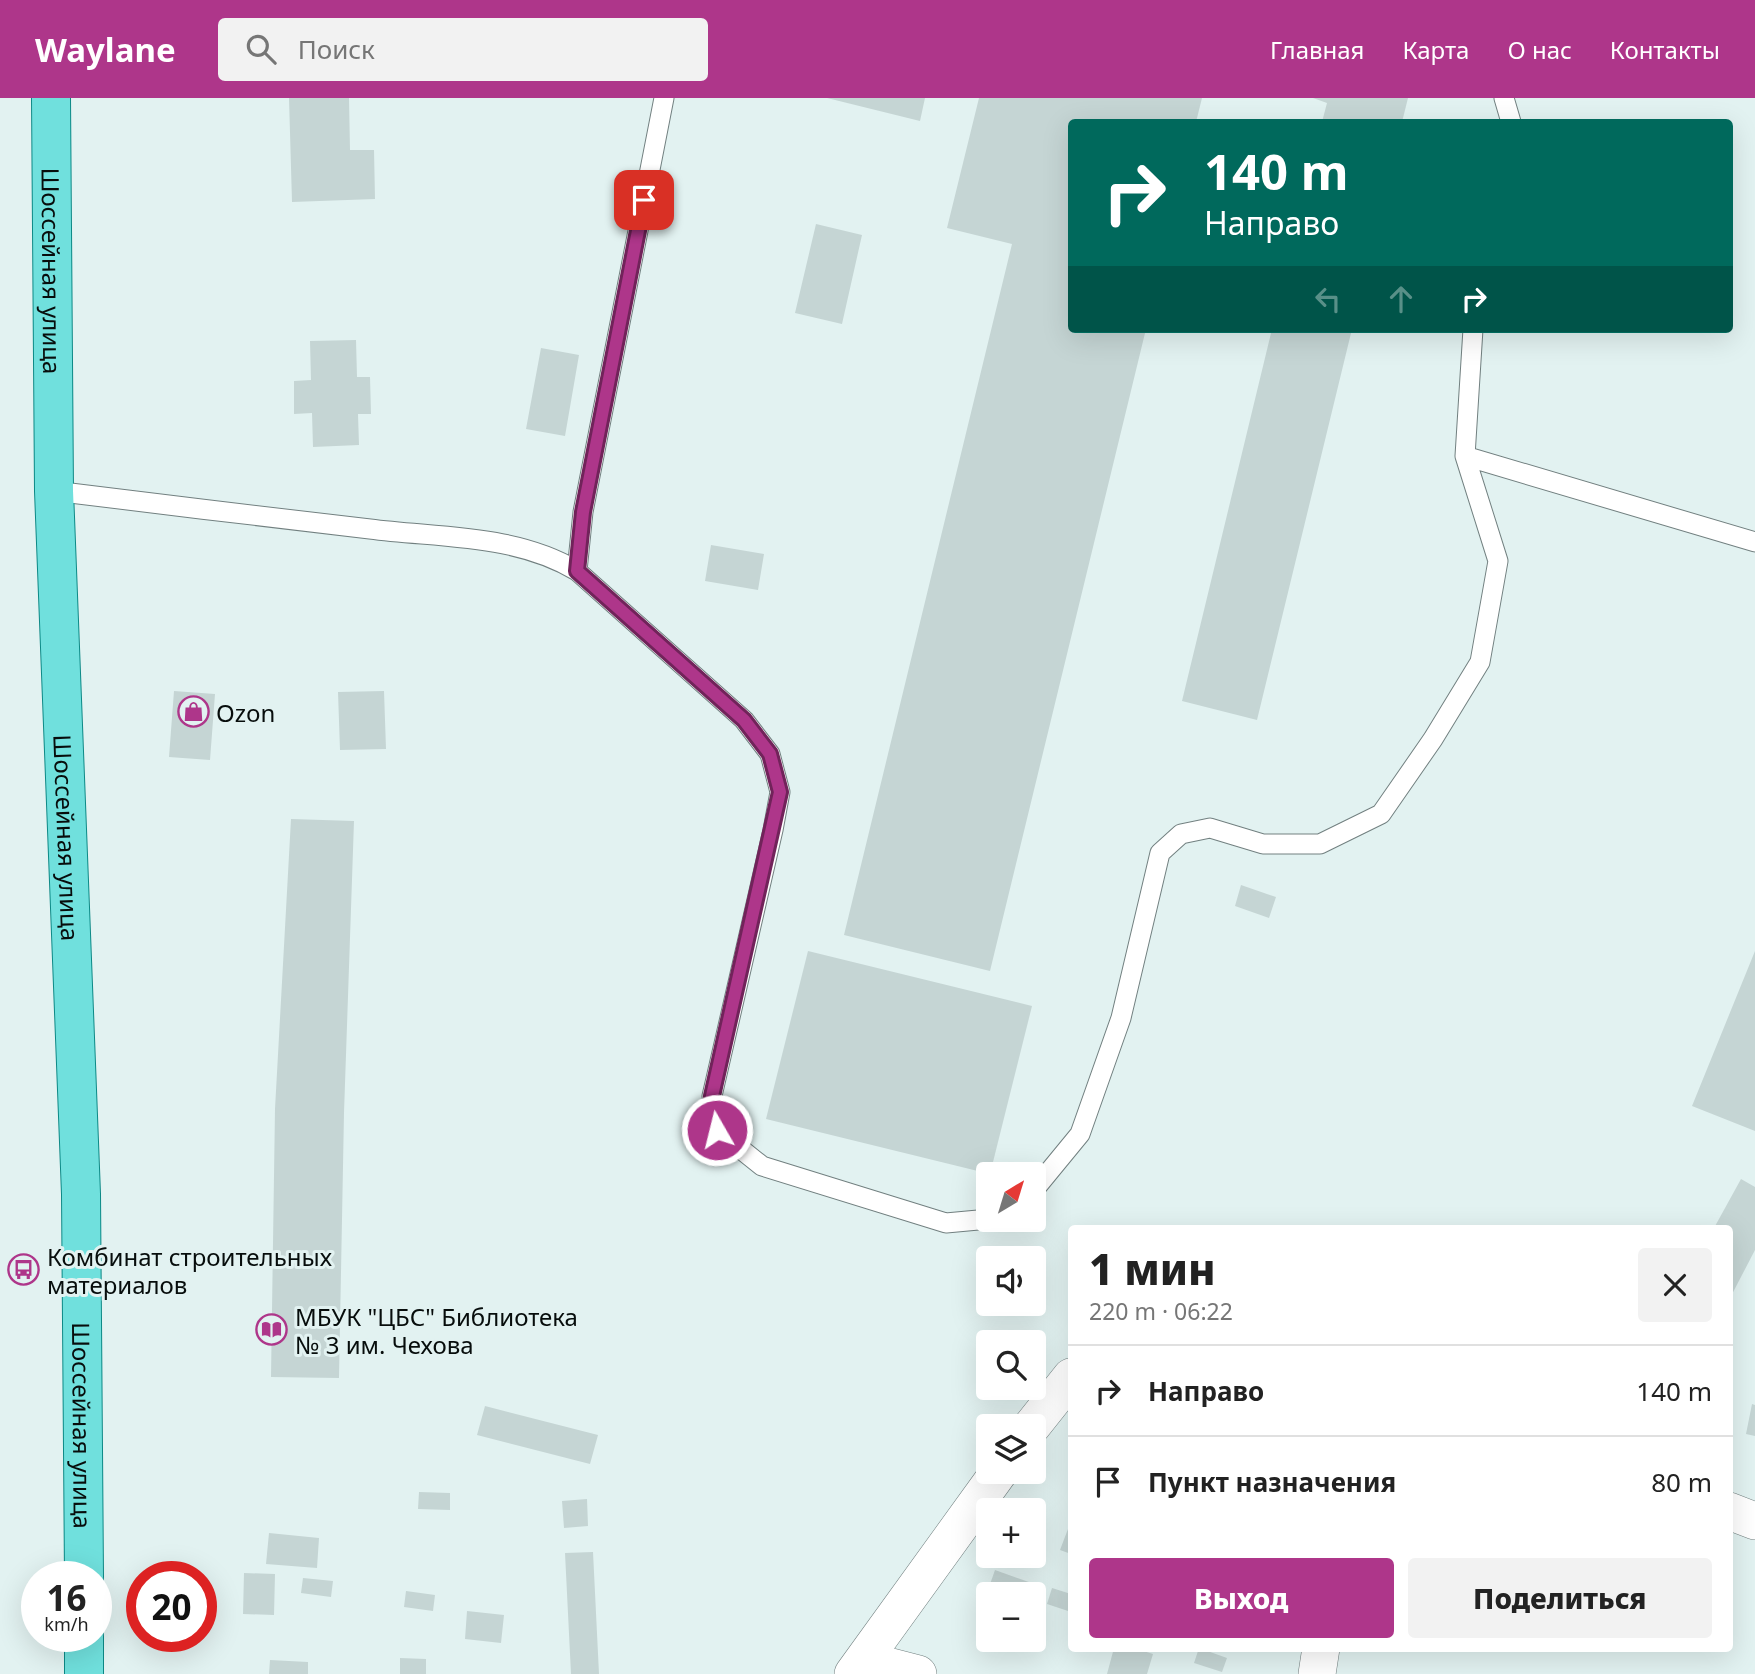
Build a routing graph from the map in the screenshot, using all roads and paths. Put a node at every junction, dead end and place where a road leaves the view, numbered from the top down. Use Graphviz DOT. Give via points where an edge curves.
graph roads {
  1 [pos="51,98"];
  2 [pos="664,98"];
  3 [pos="1504,98"];
  4 [pos="1510,119"];
  5 [pos="1473,333"];
  6 [pos="1465,456"];
  7 [pos="54,491"];
  8 [pos="1755,542"];
  9 [pos="577,571"];
  10 [pos="1046,1175"];
  11 [pos="976,1220"];
  12 [pos="1068,1381"];
  13 [pos="1042,1414"];
  14 [pos="990,1484"];
  15 [pos="1733,1513"];
  16 [pos="1755,1521"];
  17 [pos="84,1561"];
  18 [pos="84,1652"];
  19 [pos="1320,1652"];
  20 [pos="859,1667"];
  21 [pos="85,1674"];
  22 [pos="918,1674"];
  23 [pos="1317,1674"];
  1 -- 7 [label="main road, Шоссейная улица"];
  2 -- 9 [label="lane" via="583,512"];
  3 -- 4 [label="lane"];
  5 -- 6 [label="lane"];
  6 -- 8 [label="lane"];
  6 -- 10 [label="lane" via="1498,561 1480,662 1381,814 1320,844 1264,844 1210,828 1181,834 1160,853 1121,1018 1080,1134"];
  7 -- 9 [label="lane" via="485,540 556,559"];
  7 -- 17 [label="main road, Шоссейная улица" via="81,1194"];
  9 -- 11 [label="lane" via="744,720 770,754 780,792 712,1096 717,1130 762,1166 946,1223"];
  12 -- 13 [label="street"];
  14 -- 20 [label="street"];
  15 -- 16 [label="street"];
  18 -- 21 [label="main road"];
  19 -- 23 [label="street"];
  20 -- 22 [label="street"];
}
